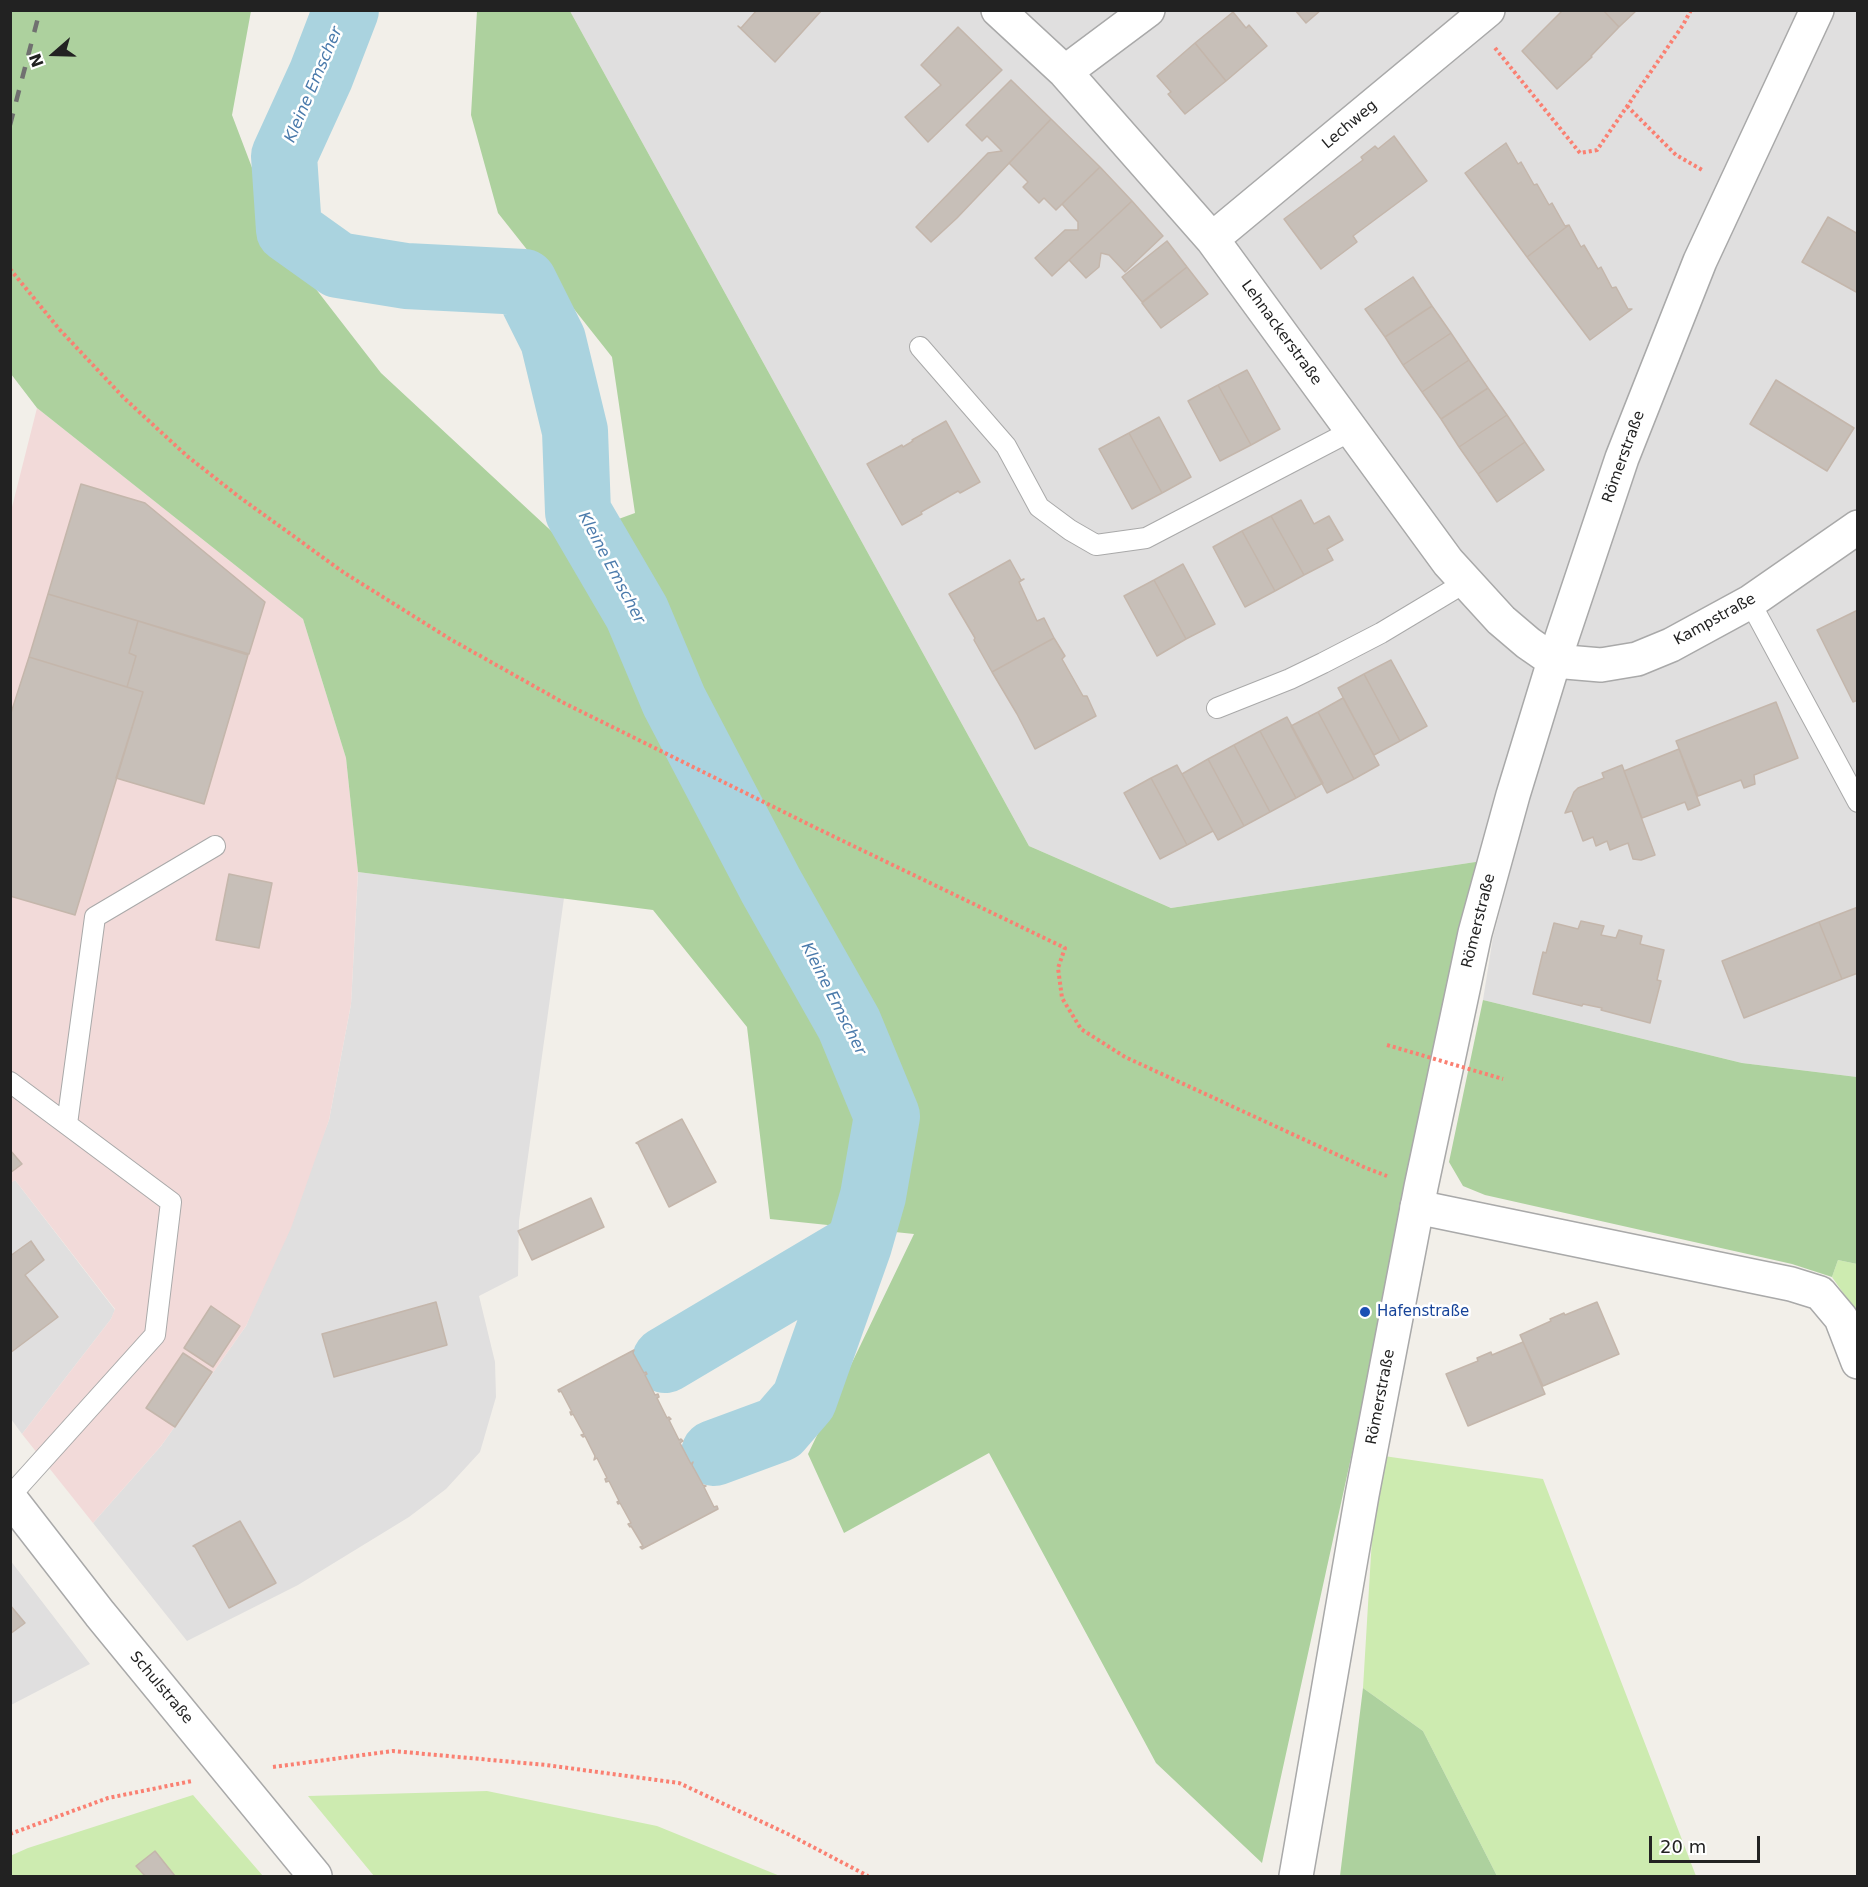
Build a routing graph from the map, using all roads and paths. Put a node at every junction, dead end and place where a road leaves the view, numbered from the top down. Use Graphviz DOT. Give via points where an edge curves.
graph roads {
  1 [pos="998,10"];
  2 [pos="1148,10"];
  3 [pos="1691,10"];
  4 [pos="1817,10"];
  5 [pos="1481,16"];
  6 [pos="1065,72"];
  7 [pos="1627,106"];
  8 [pos="1688,163"];
  9 [pos="1212,239"];
  10 [pos="10,269"];
  11 [pos="920,347"];
  12 [pos="1353,430"];
  13 [pos="1857,527"];
  14 [pos="1466,582"];
  15 [pos="1750,602"];
  16 [pos="1554,661"];
  17 [pos="1217,708"];
  18 [pos="1857,802"];
  19 [pos="214,846"];
  20 [pos="1387,1045"];
  21 [pos="1503,1079"];
  22 [pos="10,1082"];
  23 [pos="67,1124"];
  24 [pos="1419,1197"];
  25 [pos="1857,1362"];
  26 [pos="10,1497"];
  27 [pos="230,1773"];
  28 [pos="10,1834"];
  29 [pos="315,1876"];
  30 [pos="868,1876"];
  31 [pos="1296,1876"];
  1 -- 6 [label="street, Lehnackerstraße"];
  2 -- 6 [label="street"];
  3 -- 7 [label="path"];
  4 -- 16 [label="street, Römerstraße" via="1700,261 1622,458"];
  5 -- 7 [label="path" via="1580,153 1597,150"];
  5 -- 9 [label="street, Lechweg"];
  6 -- 9 [label="street, Lehnackerstraße"];
  7 -- 8 [label="path"];
  9 -- 12 [label="street, Lehnackerstraße"];
  10 -- 24 [label="path" via="124,398 187,456 343,572 450,639 564,703 1065,948 1058,969 1062,998 1081,1029 1125,1057 1366,1168"];
  11 -- 12 [label="lane" via="1006,446 1039,507 1096,545 1146,538"];
  12 -- 14 [label="street, Lehnackerstraße"];
  13 -- 15 [label="street, Kampstraße"];
  14 -- 16 [label="street, Lehnackerstraße" via="1501,620"];
  14 -- 17 [label="lane" via="1323,663"];
  15 -- 16 [label="street, Kampstraße" via="1637,659 1601,665"];
  15 -- 18 [label="lane"];
  16 -- 24 [label="street, Römerstraße" via="1475,933"];
  19 -- 23 [label="lane" via="95,917"];
  20 -- 21 [label="path, bridge"];
  22 -- 23 [label="lane"];
  23 -- 26 [label="lane" via="171,1202 155,1335"];
  24 -- 25 [label="street" via="1820,1293 1841,1318"];
  24 -- 31 [label="street, Römerstraße"];
  26 -- 27 [label="street, Schulstraße"];
  27 -- 28 [label="path" via="108,1798"];
  27 -- 29 [label="street, Schulstraße"];
  27 -- 30 [label="path" via="393,1751 546,1765 679,1783"];
}
